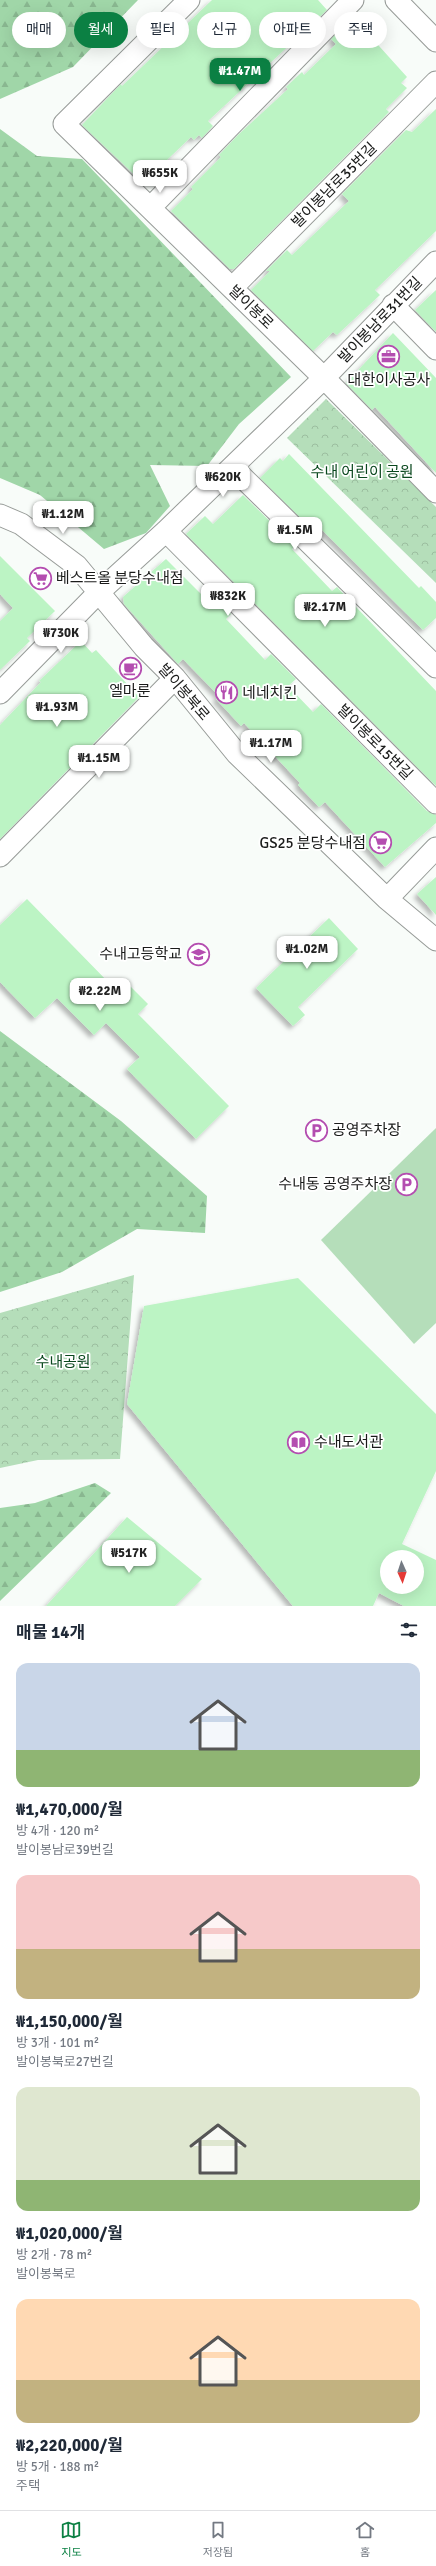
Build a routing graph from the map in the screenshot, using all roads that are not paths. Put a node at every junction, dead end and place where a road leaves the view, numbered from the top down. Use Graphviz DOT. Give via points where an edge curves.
graph roads {
  1 [pos="189,0"];
  2 [pos="353,0"];
  3 [pos="396,0"];
  4 [pos="436,41"];
  5 [pos="436,82"];
  6 [pos="151,208"];
  7 [pos="436,262"];
  8 [pos="232,288"];
  9 [pos="393,305"];
  10 [pos="436,349"];
  11 [pos="324,378"];
  12 [pos="232,467"];
  13 [pos="436,492"];
  14 [pos="2,518"];
  15 [pos="166,531"];
  16 [pos="98,592"];
  17 [pos="436,667"];
  18 [pos="175,678"];
  19 [pos="0,693"];
  20 [pos="436,803"];
  21 [pos="436,848"];
  22 [pos="0,856"];
  23 [pos="387,899"];
  24 [pos="436,940"];
  1 -- 6 [label="street, 발이봉로" via="64,124"];
  2 -- 6 [label="street"];
  3 -- 4 [label="street"];
  5 -- 8 [label="street, 발이봉남로35번길"];
  6 -- 8 [label="street, 발이봉로"];
  7 -- 9 [label="street, 발이봉남로31번길"];
  8 -- 11 [label="street, 발이봉로"];
  9 -- 10 [label="street"];
  9 -- 11 [label="street, 발이봉남로31번길"];
  11 -- 12 [label="street, 발이봉남로31번길"];
  11 -- 13 [label="street, 발이봉로"];
  12 -- 15 [label="street, 발이봉남로31번길"];
  12 -- 17 [label="street"];
  14 -- 16 [label="street, 발이봉북로" via="21,524 77,566"];
  15 -- 16 [label="street, 발이봉남로31번길"];
  15 -- 20 [label="street, 발이봉로15번길"];
  16 -- 18 [label="street, 발이봉북로" via="144,647"];
  16 -- 19 [label="street, 발이봉남로31번길"];
  18 -- 22 [label="street"];
  18 -- 23 [label="street, 발이봉북로" via="237,754"];
  21 -- 23 [label="street"];
  23 -- 24 [label="street, 발이봉북로"];
}
